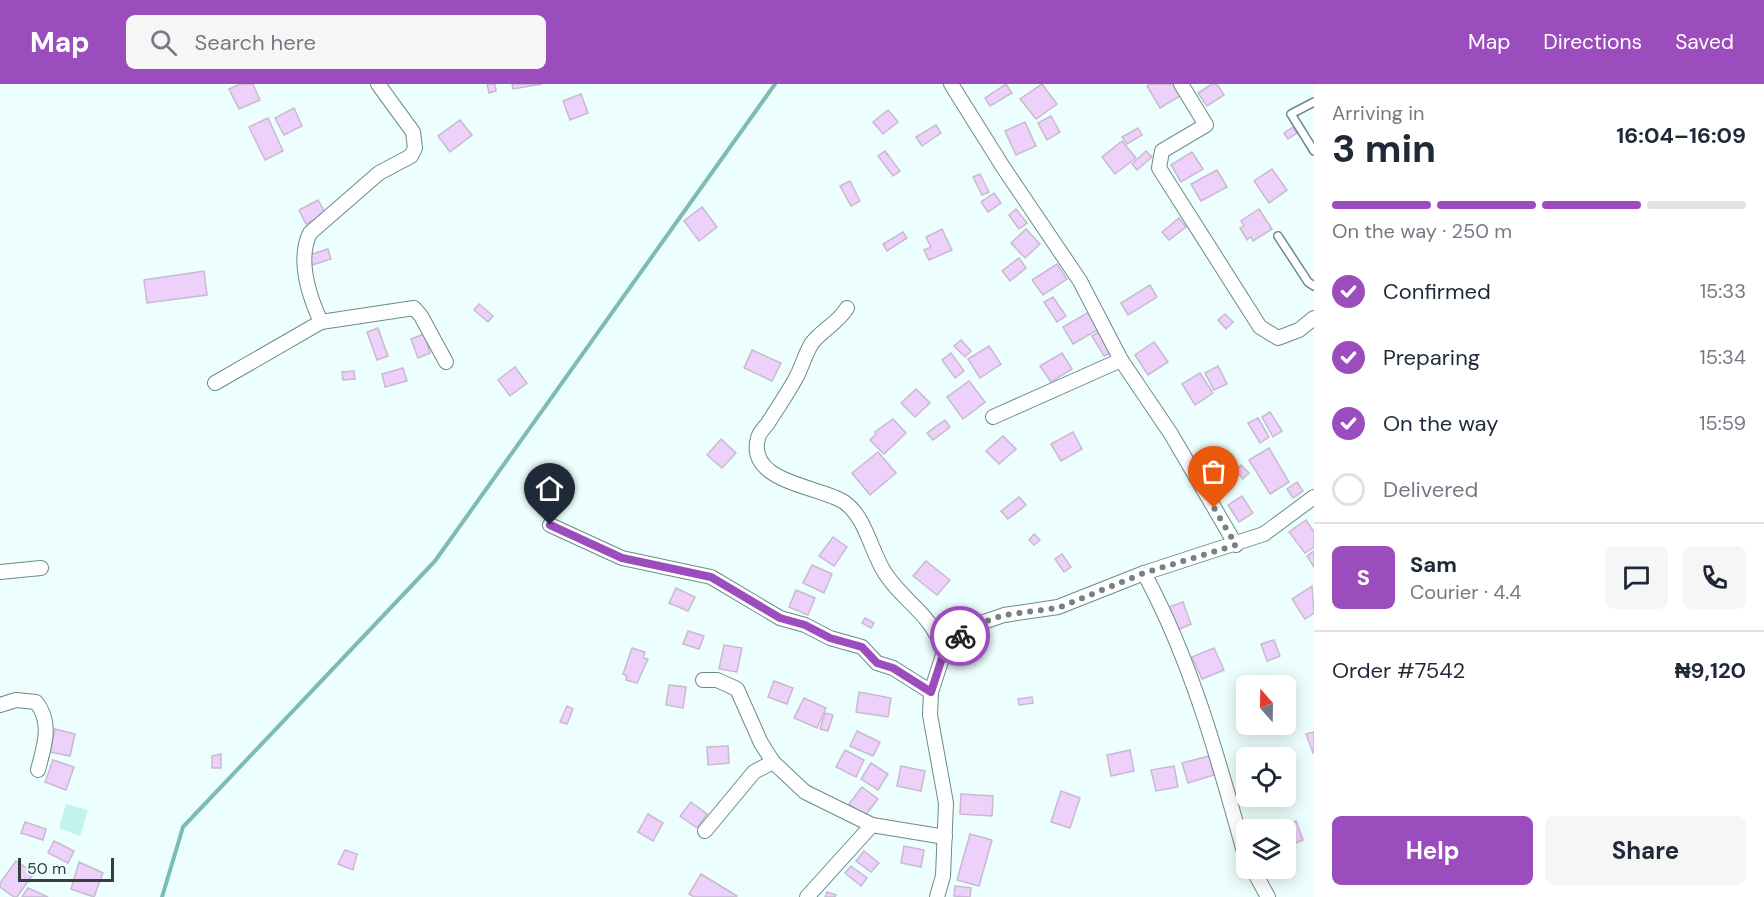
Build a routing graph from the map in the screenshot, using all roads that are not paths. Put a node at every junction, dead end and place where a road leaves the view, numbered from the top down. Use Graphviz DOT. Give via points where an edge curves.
graph roads {
  1 [pos="378,84"];
  2 [pos="951,84"];
  3 [pos="1181,84"];
  4 [pos="1314,102"];
  5 [pos="1314,151"];
  6 [pos="1278,236"];
  7 [pos="1314,286"];
  8 [pos="847,308"];
  9 [pos="1314,318"];
  10 [pos="321,322"];
  11 [pos="1121,360"];
  12 [pos="446,362"];
  13 [pos="215,382"];
  14 [pos="993,417"];
  15 [pos="1314,497"];
  16 [pos="550,525"];
  17 [pos="1236,545"];
  18 [pos="41,568"];
  19 [pos="0,572"];
  20 [pos="1144,573"];
  21 [pos="944,652"];
  22 [pos="703,680"];
  23 [pos="931,692"];
  24 [pos="0,705"];
  25 [pos="772,762"];
  26 [pos="38,770"];
  27 [pos="1236,821"];
  28 [pos="872,825"];
  29 [pos="705,831"];
  30 [pos="945,837"];
  31 [pos="1258,879"];
  32 [pos="807,897"];
  33 [pos="938,897"];
  34 [pos="1268,897"];
  1 -- 10 [label="street" via="413,132 416,148 411,156 379,173 310,233 303,258 310,299"];
  2 -- 11 [label="street" via="1080,281"];
  3 -- 9 [label="street" via="1206,125 1162,151 1159,168 1260,327 1278,338 1299,330"];
  4 -- 5 [label="lane" via="1291,114"];
  6 -- 7 [label="lane"];
  8 -- 21 [label="street" via="812,344 758,438 759,457 774,475 785,481 846,503 885,574 922,611 938,634"];
  10 -- 12 [label="street" via="414,308"];
  10 -- 13 [label="street"];
  11 -- 14 [label="street"];
  11 -- 17 [label="street" via="1171,434"];
  15 -- 17 [label="street" via="1264,534"];
  16 -- 23 [label="street" via="622,558 711,577 780,618 862,647 877,663 893,668"];
  17 -- 20 [label="street"];
  18 -- 19 [label="street"];
  20 -- 21 [label="street" via="1058,608 1004,615 975,625"];
  20 -- 27 [label="street" via="1190,675"];
  21 -- 23 [label="street"];
  22 -- 25 [label="street" via="717,680 737,689"];
  23 -- 30 [label="street" via="930,715 946,803"];
  24 -- 26 [label="street" via="16,700 36,702 44,712 48,729"];
  25 -- 28 [label="street" via="806,792"];
  25 -- 29 [label="street" via="754,772"];
  28 -- 30 [label="street"];
  28 -- 32 [label="street"];
  30 -- 33 [label="street"];
  31 -- 34 [label="street"];
}
